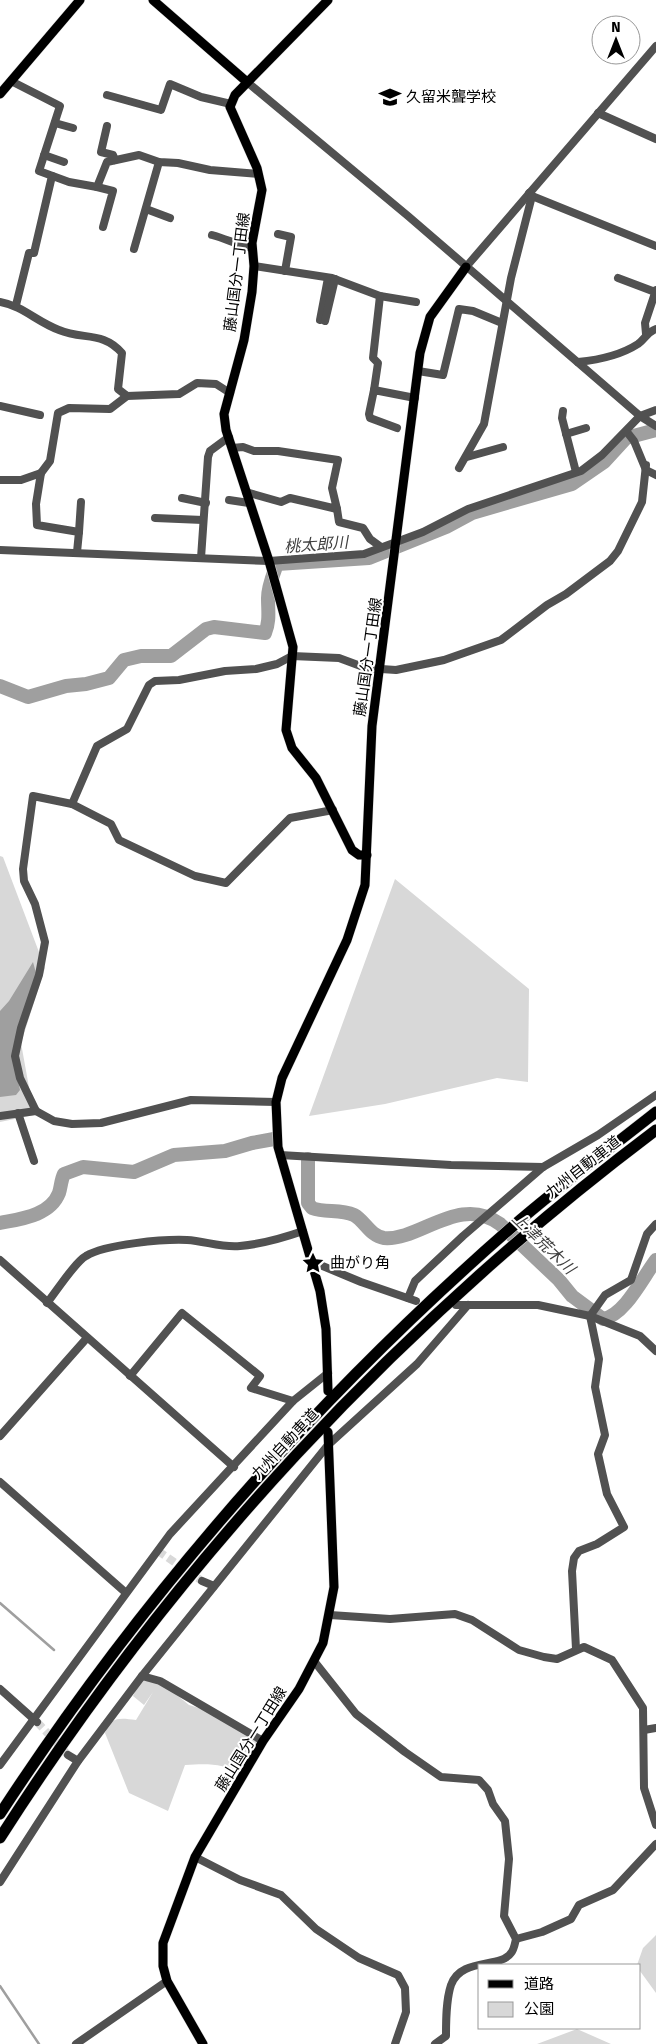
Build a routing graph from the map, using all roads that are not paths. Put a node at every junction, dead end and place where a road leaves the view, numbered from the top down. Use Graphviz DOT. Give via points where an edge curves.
graph roads {
  1 [pos="80,0"];
  2 [pos="153,0"];
  3 [pos="328,0"];
  4 [pos="656,46"];
  5 [pos="11,81"];
  6 [pos="247,82"];
  7 [pos="0,94"];
  8 [pos="107,95"];
  9 [pos="231,104"];
  10 [pos="598,113"];
  11 [pos="55,123"];
  12 [pos="107,126"];
  13 [pos="73,128"];
  14 [pos="656,139"];
  15 [pos="44,155"];
  16 [pos="116,160"];
  17 [pos="64,162"];
  18 [pos="159,162"];
  19 [pos="258,174"];
  20 [pos="52,176"];
  21 [pos="97,187"];
  22 [pos="530,195"];
  23 [pos="146,209"];
  24 [pos="170,218"];
  25 [pos="103,227"];
  26 [pos="278,234"];
  27 [pos="212,235"];
  28 [pos="656,246"];
  29 [pos="252,248"];
  30 [pos="134,249"];
  31 [pos="254,266"];
  32 [pos="466,267"];
  33 [pos="284,271"];
  34 [pos="331,278"];
  35 [pos="618,278"];
  36 [pos="656,292"];
  37 [pos="380,296"];
  38 [pos="506,301"];
  39 [pos="0,302"];
  40 [pos="416,302"];
  41 [pos="16,305"];
  42 [pos="323,320"];
  43 [pos="502,324"];
  44 [pos="656,329"];
  45 [pos="646,334"];
  46 [pos="578,362"];
  47 [pos="418,371"];
  48 [pos="374,390"];
  49 [pos="230,393"];
  50 [pos="127,396"];
  51 [pos="415,398"];
  52 [pos="0,406"];
  53 [pos="656,410"];
  54 [pos="563,411"];
  55 [pos="40,415"];
  56 [pos="640,416"];
  57 [pos="656,426"];
  58 [pos="397,428"];
  59 [pos="586,428"];
  60 [pos="627,432"];
  61 [pos="566,434"];
  62 [pos="229,437"];
  63 [pos="232,448"];
  64 [pos="503,448"];
  65 [pos="467,457"];
  66 [pos="646,465"];
  67 [pos="459,468"];
  68 [pos="576,472"];
  69 [pos="41,473"];
  70 [pos="656,475"];
  71 [pos="0,480"];
  72 [pos="246,492"];
  73 [pos="182,498"];
  74 [pos="229,500"];
  75 [pos="81,502"];
  76 [pos="206,503"];
  77 [pos="249,503"];
  78 [pos="337,509"];
  79 [pos="155,518"];
  80 [pos="203,520"];
  81 [pos="79,532"];
  82 [pos="397,542"];
  83 [pos="380,548"];
  84 [pos="0,550"];
  85 [pos="77,552"];
  86 [pos="200,558"];
  87 [pos="268,561"];
  88 [pos="292,656"];
  89 [pos="380,670"];
  90 [pos="72,804"];
  91 [pos="333,810"];
  92 [pos="368,855"];
  93 [pos="656,1095"];
  94 [pos="276,1102"];
  95 [pos="36,1110"];
  96 [pos="656,1112"];
  97 [pos="18,1113"];
  98 [pos="0,1116"];
  99 [pos="656,1130"];
  100 [pos="280,1155"];
  101 [pos="34,1161"];
  102 [pos="543,1167"];
  103 [pos="656,1224"];
  104 [pos="303,1231"];
  105 [pos="0,1260"];
  106 [pos="313,1262"];
  107 [pos="47,1303"];
  108 [pos="456,1305"];
  109 [pos="468,1305"];
  110 [pos="590,1316"];
  111 [pos="86,1339"];
  112 [pos="656,1351"];
  113 [pos="328,1373"];
  114 [pos="130,1376"];
  115 [pos="328,1391"];
  116 [pos="292,1401"];
  117 [pos="328,1432"];
  118 [pos="0,1436"];
  119 [pos="328,1445"];
  120 [pos="234,1467"];
  121 [pos="0,1482"];
  122 [pos="202,1581"];
  123 [pos="214,1586"];
  124 [pos="125,1592"];
  125 [pos="330,1615"];
  126 [pos="576,1649"];
  127 [pos="314,1661"];
  128 [pos="142,1676"];
  129 [pos="0,1688"];
  130 [pos="36,1720"];
  131 [pos="656,1728"];
  132 [pos="644,1730"];
  133 [pos="263,1741"];
  134 [pos="68,1755"];
  135 [pos="78,1761"];
  136 [pos="0,1764"];
  137 [pos="0,1814"];
  138 [pos="656,1825"];
  139 [pos="0,1838"];
  140 [pos="656,1844"];
  141 [pos="195,1857"];
  142 [pos="0,1882"];
  143 [pos="516,1938"];
  144 [pos="482,1964"];
  145 [pos="478,1965"];
  146 [pos="167,1981"];
  147 [pos="76,2044"];
  148 [pos="203,2044"];
  149 [pos="395,2044"];
  150 [pos="435,2044"];
  1 -- 5 [label="main road"];
  2 -- 6 [label="main road"];
  3 -- 6 [label="main road"];
  4 -- 10 [label="street"];
  5 -- 7 [label="main road"];
  5 -- 11 [label="street" via="60,106"];
  6 -- 9 [label="main road"];
  6 -- 32 [label="street"];
  8 -- 9 [label="street" via="161,110 170,84"];
  9 -- 19 [label="main road, 藤山国分一丁田線"];
  10 -- 14 [label="street"];
  10 -- 22 [label="street"];
  11 -- 13 [label="street"];
  11 -- 15 [label="street"];
  12 -- 16 [label="street" via="101,152 113,155"];
  15 -- 17 [label="street"];
  15 -- 20 [label="street" via="39,171"];
  16 -- 18 [label="street" via="139,155"];
  16 -- 21 [label="street" via="107,162"];
  18 -- 19 [label="street"];
  18 -- 23 [label="street"];
  19 -- 29 [label="main road, 藤山国分一丁田線" via="262,190"];
  20 -- 21 [label="street"];
  20 -- 41 [label="street" via="34,253 29,253"];
  21 -- 25 [label="street" via="113,191"];
  22 -- 28 [label="street"];
  22 -- 32 [label="street"];
  22 -- 38 [label="street"];
  23 -- 24 [label="street"];
  23 -- 30 [label="street"];
  26 -- 33 [label="street" via="291,237"];
  27 -- 29 [label="street"];
  29 -- 31 [label="main road, 藤山国分一丁田線"];
  31 -- 33 [label="street"];
  31 -- 49 [label="main road, 藤山国分一丁田線" via="244,340"];
  32 -- 38 [label="street"];
  32 -- 47 [label="main road, 藤山国分一丁田線" via="430,317"];
  33 -- 34 [label="street"];
  34 -- 37 [label="street"];
  34 -- 42 [label="street"];
  35 -- 36 [label="street"];
  36 -- 45 [label="street" via="645,323"];
  37 -- 40 [label="street"];
  37 -- 48 [label="street" via="373,358 378,363"];
  38 -- 43 [label="street"];
  38 -- 46 [label="street"];
  39 -- 41 [label="street"];
  41 -- 50 [label="street" via="39,322 61,331 113,342 122,353 118,389"];
  43 -- 47 [label="street" via="459,309 443,376"];
  43 -- 65 [label="street" via="484,424"];
  44 -- 45 [label="street"];
  45 -- 46 [label="street" via="638,343 610,356"];
  46 -- 56 [label="street"];
  47 -- 51 [label="main road, 藤山国分一丁田線"];
  48 -- 51 [label="street"];
  48 -- 58 [label="street" via="370,418"];
  49 -- 50 [label="street" via="216,384 198,383 179,394"];
  49 -- 62 [label="main road, 藤山国分一丁田線" via="224,414"];
  50 -- 69 [label="street" via="110,408 69,408 58,413 50,461"];
  51 -- 82 [label="main road, 藤山国分一丁田線"];
  52 -- 55 [label="street"];
  53 -- 56 [label="street"];
  54 -- 61 [label="street"];
  56 -- 57 [label="street"];
  56 -- 60 [label="street"];
  59 -- 61 [label="street"];
  60 -- 66 [label="street"];
  60 -- 68 [label="street" via="602,455"];
  61 -- 68 [label="street"];
  62 -- 63 [label="main road, 藤山国分一丁田線"];
  62 -- 76 [label="street" via="210,451"];
  63 -- 72 [label="main road, 藤山国分一丁田線"];
  63 -- 78 [label="street" via="338,460 332,488"];
  64 -- 65 [label="street"];
  65 -- 67 [label="street"];
  66 -- 70 [label="street" via="646,470"];
  66 -- 89 [label="street" via="642,502 618,551 603,568 501,640 444,660"];
  68 -- 82 [label="street" via="468,509"];
  69 -- 71 [label="street" via="22,480"];
  69 -- 81 [label="street" via="36,504 37,525"];
  72 -- 77 [label="main road, 藤山国分一丁田線"];
  72 -- 78 [label="street" via="281,502 290,498"];
  73 -- 76 [label="street"];
  74 -- 77 [label="street"];
  75 -- 81 [label="street"];
  76 -- 80 [label="street"];
  77 -- 87 [label="main road, 藤山国分一丁田線"];
  78 -- 83 [label="street" via="339,522 363,528"];
  79 -- 80 [label="street"];
  80 -- 86 [label="street"];
  81 -- 85 [label="street"];
  82 -- 83 [label="street"];
  82 -- 89 [label="main road, 藤山国分一丁田線"];
  83 -- 87 [label="street" via="364,554"];
  84 -- 85 [label="street"];
  85 -- 86 [label="street"];
  86 -- 87 [label="street"];
  87 -- 88 [label="main road, 藤山国分一丁田線" via="289,631"];
  88 -- 89 [label="street" via="339,658 357,666"];
  88 -- 90 [label="street" via="256,669 155,681 149,685 127,729 97,746"];
  88 -- 91 [label="main road, 藤山国分一丁田線" via="286,730 292,748 316,778"];
  89 -- 92 [label="main road, 藤山国分一丁田線" via="372,726"];
  90 -- 91 [label="street" via="111,824 119,840 195,876 226,883 290,818"];
  90 -- 95 [label="street" via="33,796 23,869 45,942 39,975 20,1028 15,1056 20,1078"];
  91 -- 92 [label="main road, 藤山国分一丁田線" via="352,850"];
  92 -- 94 [label="main road, 藤山国分一丁田線" via="359,908 347,940 289,1059"];
  93 -- 102 [label="street" via="598,1135"];
  94 -- 95 [label="street" via="191,1100 115,1120 72,1124 54,1121"];
  94 -- 100 [label="main road, 藤山国分一丁田線"];
  95 -- 97 [label="street"];
  96 -- 137 [label="highway, 九州自動車道" via="485,1252 405,1324 294,1436 144,1610 97,1672"];
  97 -- 98 [label="street"];
  97 -- 101 [label="street"];
  99 -- 139 [label="highway, 九州自動車道" via="583,1185 486,1267 304,1444 155,1618 46,1766"];
  100 -- 102 [label="street"];
  100 -- 104 [label="main road, 藤山国分一丁田線"];
  102 -- 106 [label="street" via="415,1281 412,1299"];
  103 -- 110 [label="street" via="647,1234 631,1280 605,1295"];
  104 -- 106 [label="main road, 藤山国分一丁田線"];
  104 -- 107 [label="street" via="276,1240 239,1246 162,1240 113,1248 85,1256"];
  105 -- 107 [label="street"];
  106 -- 113 [label="main road, 藤山国分一丁田線" via="325,1313"];
  107 -- 111 [label="street"];
  108 -- 109 [label="street"];
  109 -- 110 [label="street" via="538,1305"];
  109 -- 119 [label="street" via="418,1364"];
  110 -- 112 [label="street" via="640,1336"];
  110 -- 126 [label="street" via="599,1359 595,1387 605,1435 598,1454 606,1494 624,1527 579,1551 574,1558"];
  111 -- 114 [label="street"];
  111 -- 118 [label="street"];
  113 -- 115 [label="main road, 藤山国分一丁田線"];
  113 -- 116 [label="street"];
  114 -- 116 [label="street" via="182,1313 260,1376 251,1388"];
  114 -- 120 [label="street"];
  116 -- 120 [label="street"];
  117 -- 119 [label="main road, 藤山国分一丁田線"];
  119 -- 123 [label="street"];
  119 -- 125 [label="main road, 藤山国分一丁田線" via="334,1587"];
  120 -- 124 [label="street" via="170,1534"];
  121 -- 124 [label="street"];
  122 -- 123 [label="street"];
  123 -- 128 [label="street"];
  124 -- 130 [label="street"];
  125 -- 126 [label="street" via="390,1619 456,1614 472,1620 519,1650 557,1659"];
  125 -- 127 [label="main road, 藤山国分一丁田線" via="323,1643"];
  126 -- 132 [label="street" via="584,1647 612,1660 643,1708"];
  127 -- 133 [label="main road, 藤山国分一丁田線" via="299,1690"];
  127 -- 143 [label="street" via="356,1714 405,1752 441,1777 479,1780 488,1790 505,1821 509,1859 504,1916"];
  128 -- 133 [label="street" via="160,1681"];
  128 -- 135 [label="street"];
  129 -- 130 [label="street"];
  130 -- 136 [label="street"];
  131 -- 132 [label="street"];
  132 -- 138 [label="street" via="644,1788"];
  133 -- 141 [label="main road, 藤山国分一丁田線"];
  134 -- 135 [label="street"];
  135 -- 142 [label="street"];
  140 -- 143 [label="street" via="613,1890 579,1905 571,1919 542,1932"];
  141 -- 146 [label="main road, 藤山国分一丁田線" via="163,1943"];
  141 -- 149 [label="street" via="240,1880 281,1895 316,1929 359,1958 398,1976 405,1988 406,2012"];
  143 -- 144 [label="street" via="511,1954"];
  145 -- 150 [label="street" via="457,1975 452,1984 446,2036"];
  146 -- 147 [label="street"];
  146 -- 148 [label="main road, 藤山国分一丁田線"];
}
